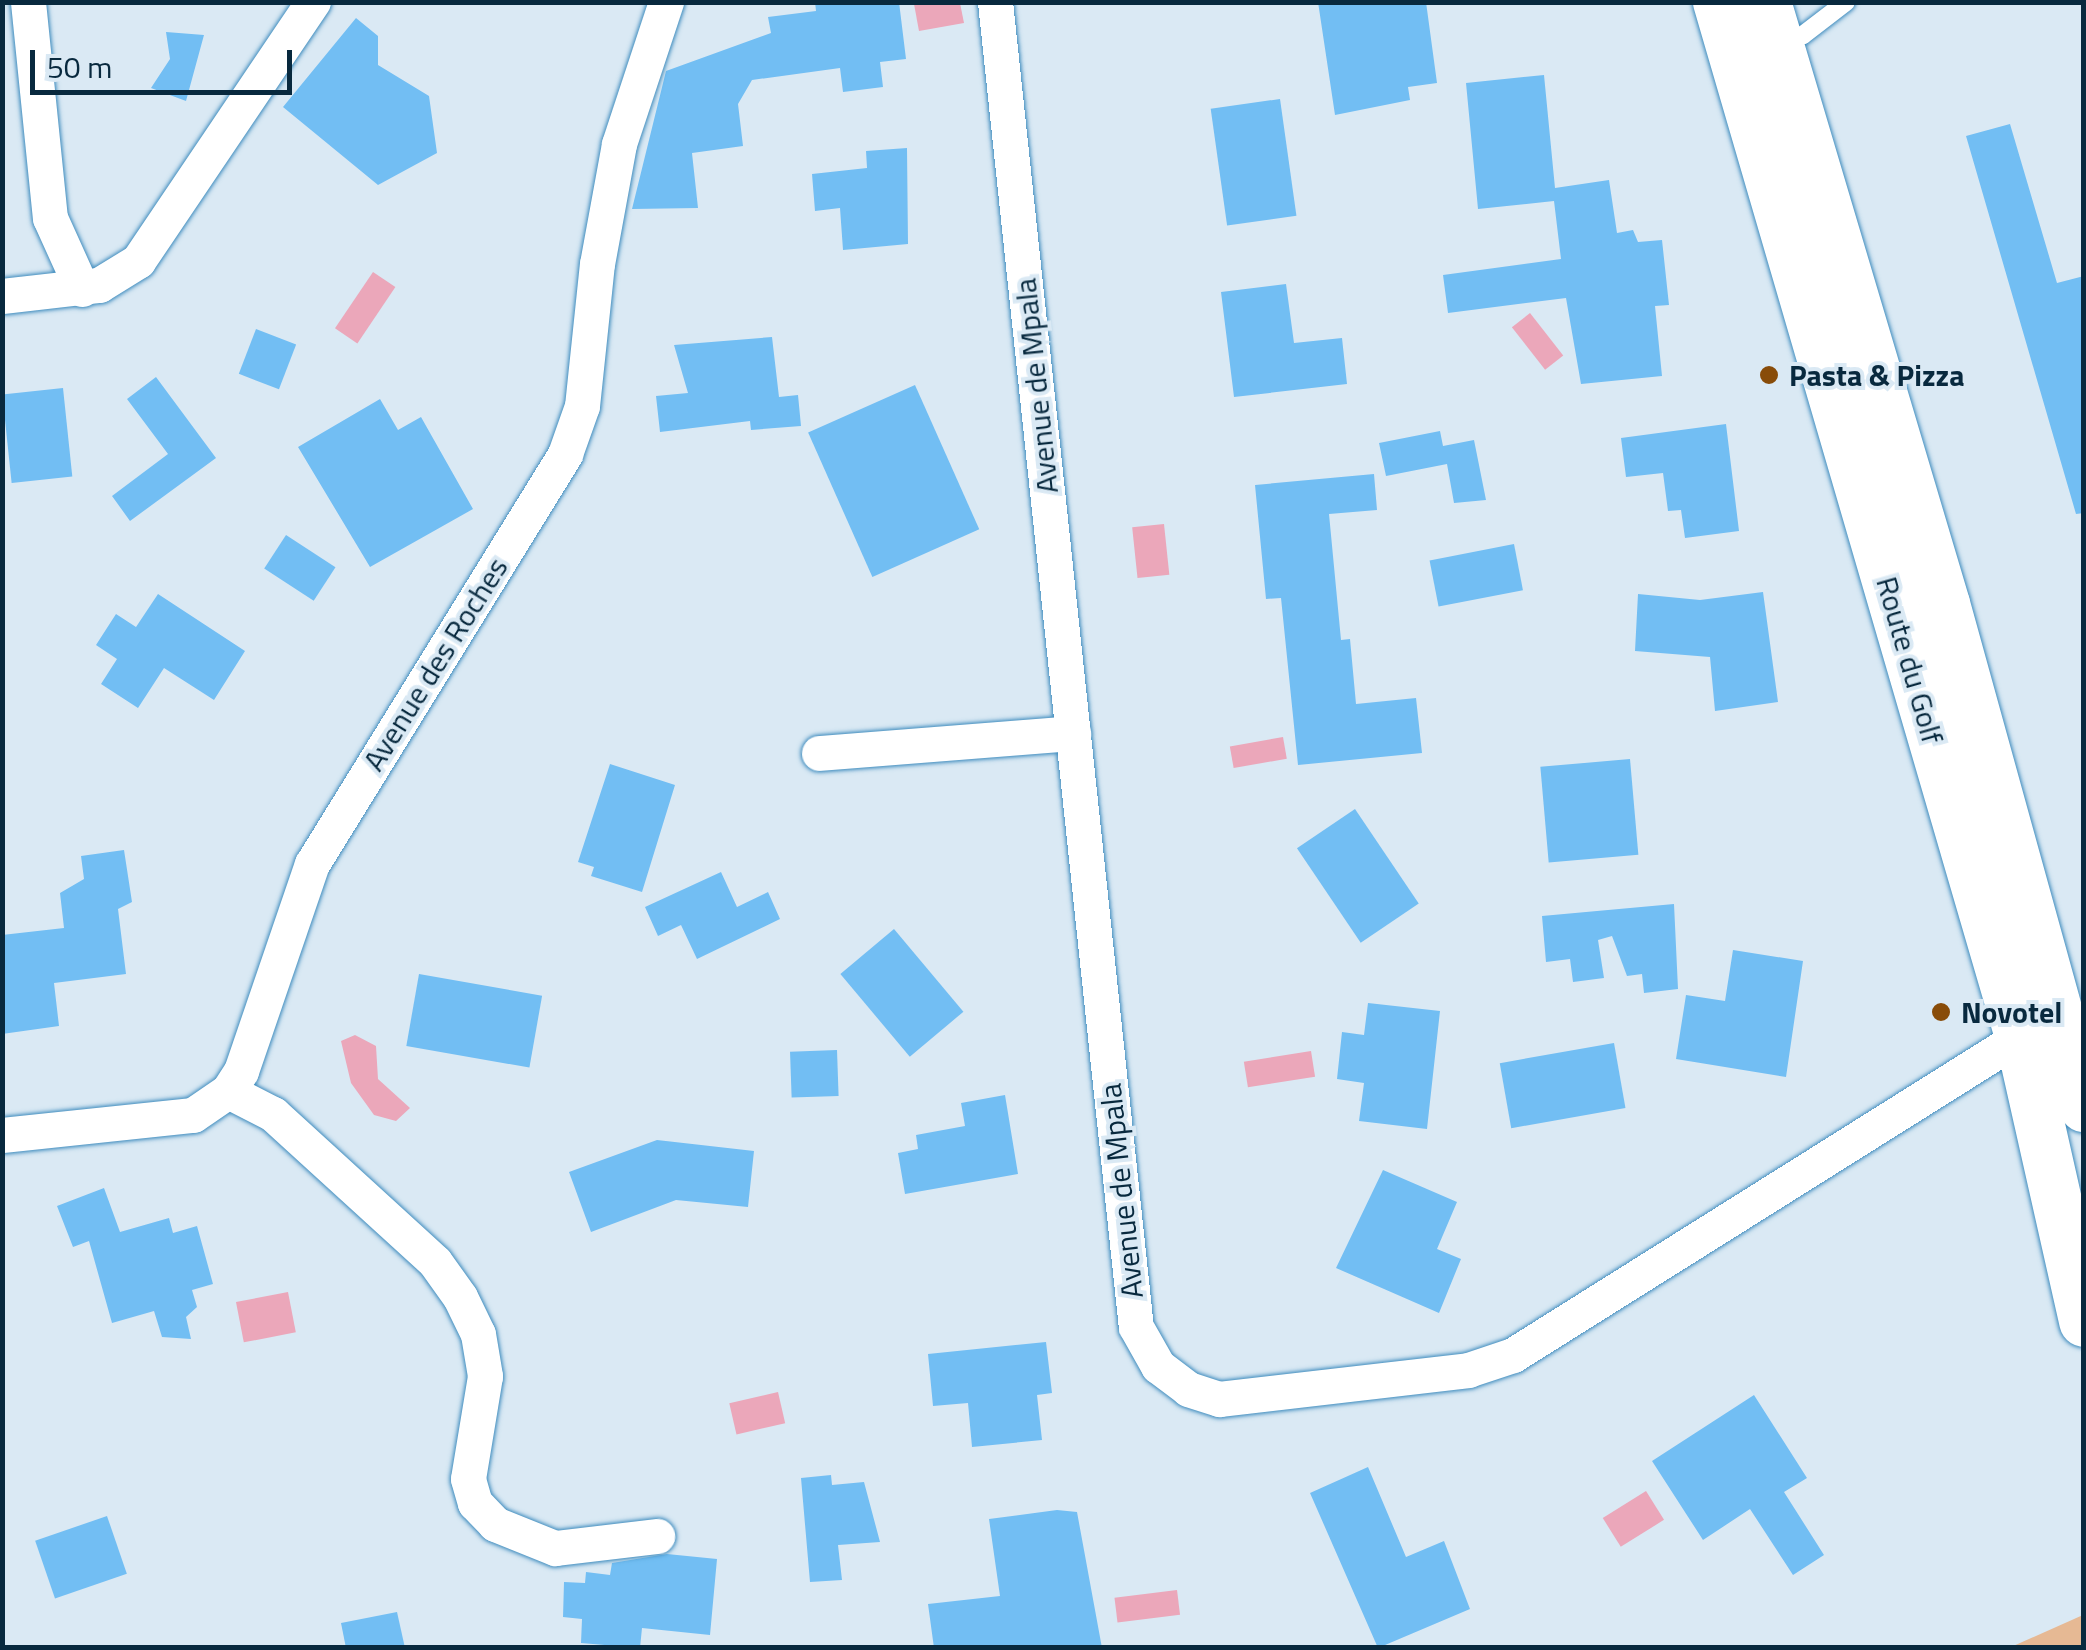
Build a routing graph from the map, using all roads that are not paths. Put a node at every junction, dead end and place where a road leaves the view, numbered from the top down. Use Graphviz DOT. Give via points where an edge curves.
graph roads {
  1 [pos="28,2"];
  2 [pos="314,2"];
  3 [pos="666,2"];
  4 [pos="995,2"];
  5 [pos="1718,2"];
  6 [pos="1846,2"];
  7 [pos="1760,34"];
  8 [pos="82,290"];
  9 [pos="2,296"];
  10 [pos="1072,733"];
  11 [pos="819,753"];
  12 [pos="2050,1017"];
  13 [pos="228,1090"];
  14 [pos="2084,1107"];
  15 [pos="2,1135"];
  16 [pos="2084,1322"];
  17 [pos="656,1536"];
  1 -- 8 [label="street" via="50,218"];
  2 -- 8 [label="street" via="138,261"];
  3 -- 13 [label="street, Avenue des Roches" via="619,144 597,264 582,406 565,454 312,864"];
  4 -- 10 [label="street, Avenue de Mpala"];
  5 -- 7 [label="main road, Route du Golf"];
  6 -- 7 [label="lane" via="1803,35"];
  7 -- 12 [label="main road, Route du Golf"];
  8 -- 9 [label="street"];
  10 -- 11 [label="street"];
  10 -- 12 [label="street, Avenue de Mpala" via="1136,1327 1158,1366 1188,1389 1219,1399 1468,1370 1513,1355"];
  12 -- 14 [label="main road"];
  12 -- 16 [label="main road, Route du Golf"];
  13 -- 15 [label="street" via="193,1115"];
  13 -- 17 [label="street" via="272,1114 435,1262 460,1298 478,1334 485,1376 468,1480 475,1502 496,1524 556,1548"];
}
